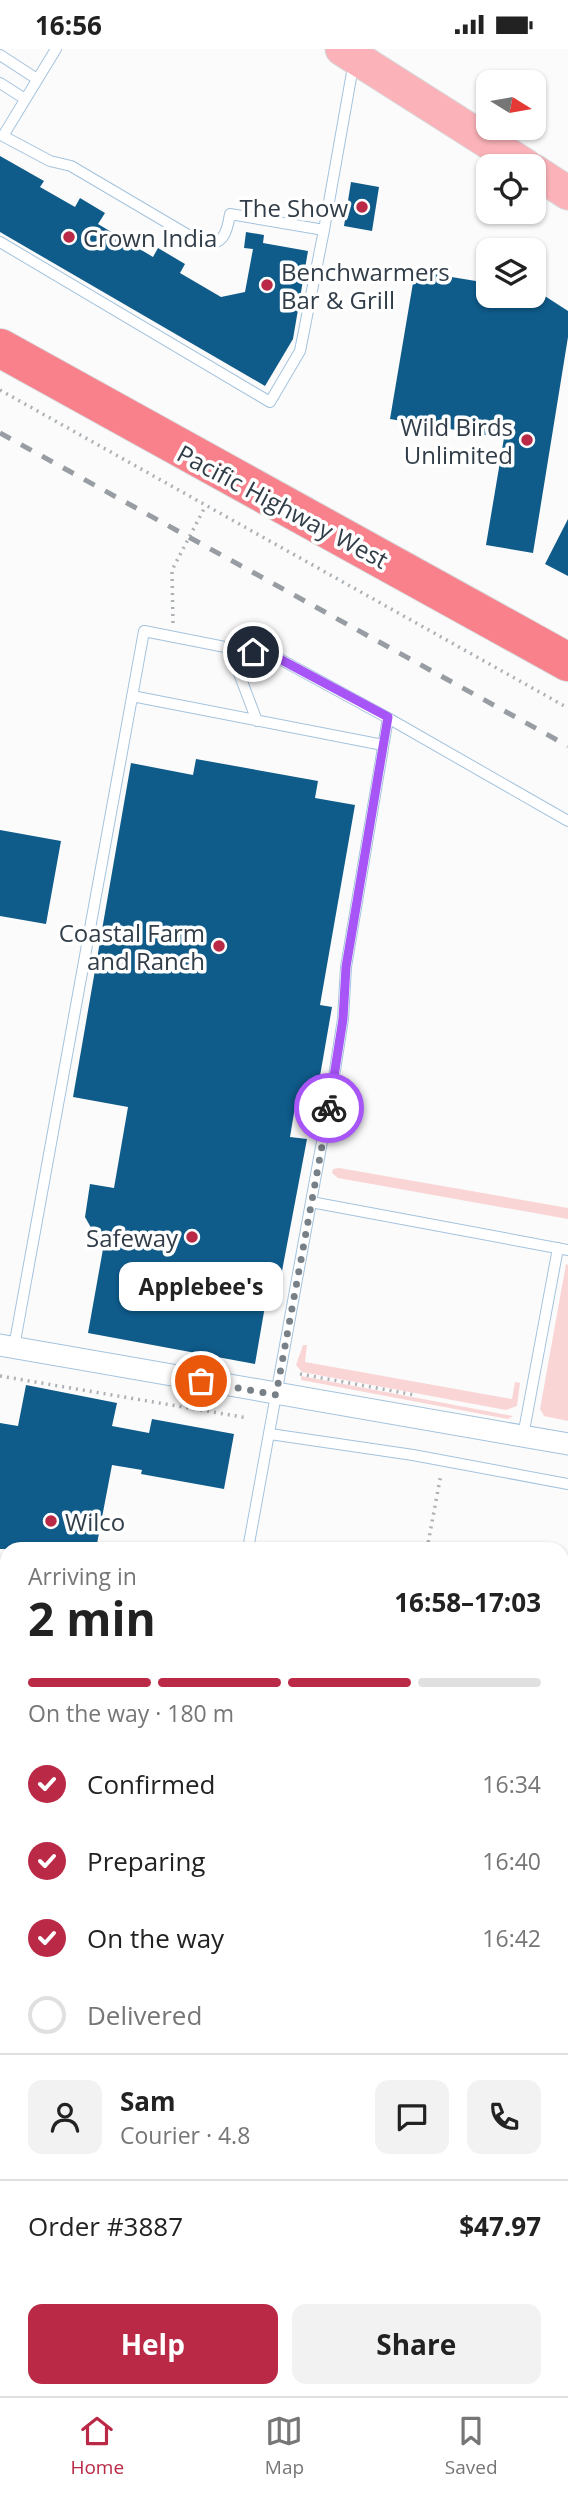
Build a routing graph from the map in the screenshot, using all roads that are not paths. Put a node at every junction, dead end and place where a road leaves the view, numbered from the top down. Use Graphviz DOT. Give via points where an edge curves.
graph roads {
  1 [pos="56,49"];
  2 [pos="348,53"];
  3 [pos="0,55"];
  4 [pos="37,79"];
  5 [pos="0,83"];
  6 [pos="25,99"];
  7 [pos="507,154"];
  8 [pos="546,179"];
  9 [pos="568,193"];
  10 [pos="324,230"];
  11 [pos="0,242"];
  12 [pos="0,348"];
  13 [pos="229,647"];
  14 [pos="568,662"];
  15 [pos="132,696"];
  16 [pos="388,717"];
  17 [pos="257,721"];
  18 [pos="383,745"];
  19 [pos="568,821"];
  20 [pos="311,1202"];
  21 [pos="563,1249"];
  22 [pos="7,1346"];
  23 [pos="276,1395"];
  24 [pos="270,1434"];
  25 [pos="523,1436"];
  26 [pos="568,1444"];
  27 [pos="568,1484"];
  28 [pos="249,1542"];
  1 -- 4 [label="lane"];
  2 -- 7 [label="main road"];
  2 -- 10 [label="lane"];
  3 -- 4 [label="lane"];
  4 -- 6 [label="lane"];
  5 -- 6 [label="lane"];
  6 -- 10 [label="lane" via="3,136 50,162 71,166 200,242 211,245 221,241 230,214"];
  8 -- 9 [label="main road"];
  10 -- 11 [label="lane" via="300,351 270,402"];
  12 -- 14 [label="highway, Pacific Highway West"];
  13 -- 15 [label="lane" via="144,631"];
  13 -- 16 [label="lane" via="276,657"];
  13 -- 17 [label="lane"];
  15 -- 17 [label="lane"];
  15 -- 22 [label="lane"];
  16 -- 18 [label="lane"];
  16 -- 19 [label="lane"];
  17 -- 18 [label="lane"];
  18 -- 20 [label="lane"];
  20 -- 21 [label="lane"];
  20 -- 23 [label="lane"];
  21 -- 25 [label="lane"];
  22 -- 23 [label="street"];
  23 -- 24 [label="lane"];
  23 -- 25 [label="street"];
  24 -- 27 [label="lane"];
  24 -- 28 [label="lane"];
  25 -- 26 [label="street"];
}
